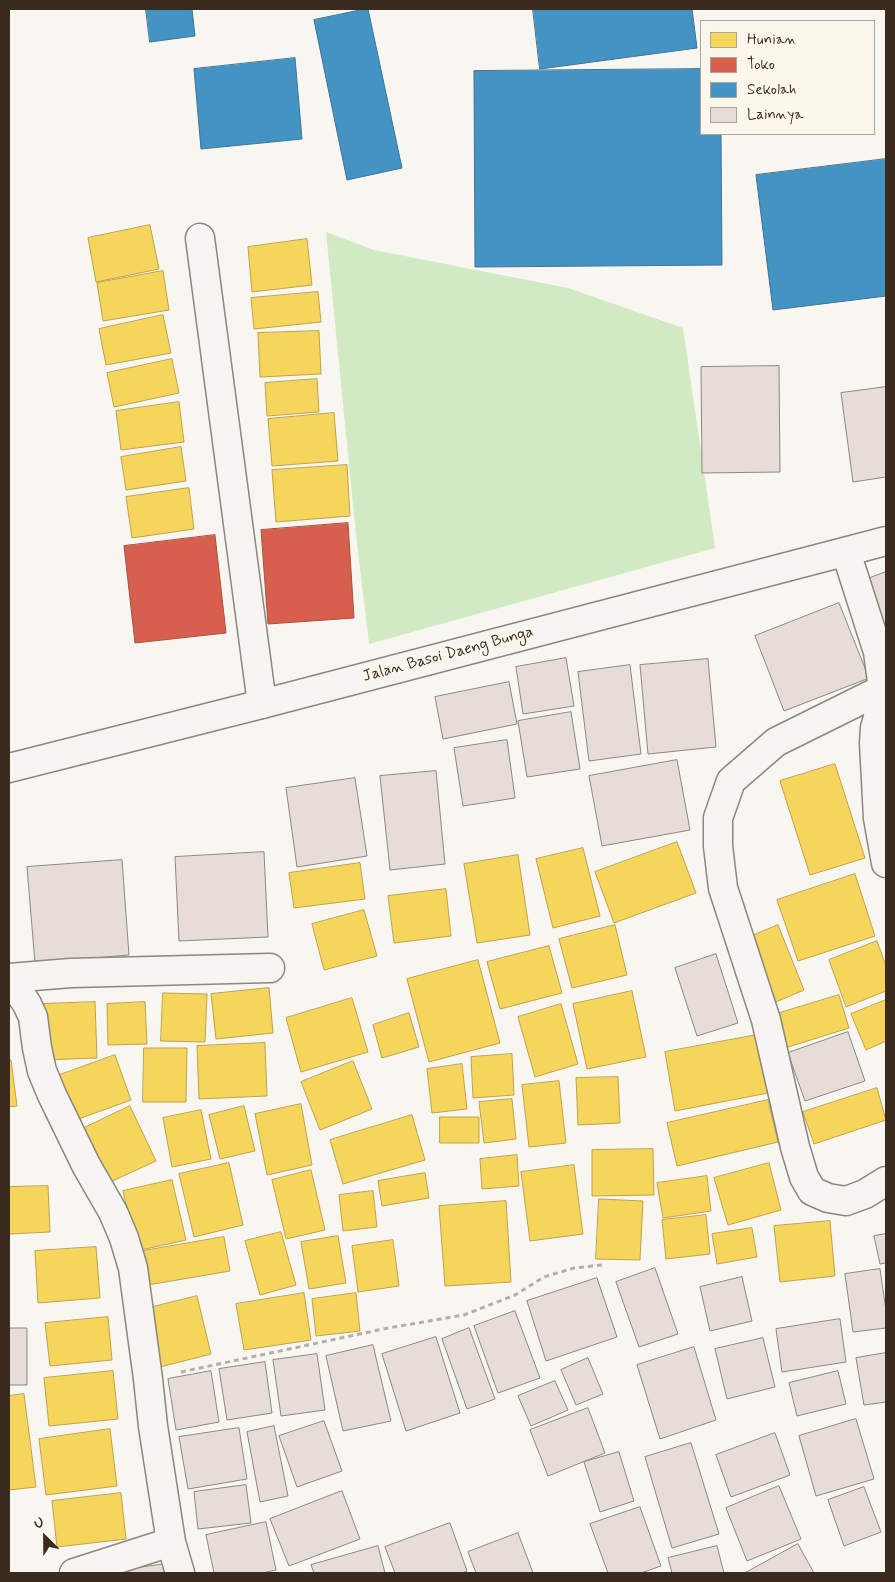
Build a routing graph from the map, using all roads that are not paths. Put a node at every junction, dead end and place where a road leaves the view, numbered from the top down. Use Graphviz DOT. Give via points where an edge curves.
graph roads {
  1 [pos="200,238"];
  2 [pos="886,541"];
  3 [pos="846,552"];
  4 [pos="883,689"];
  5 [pos="262,704"];
  6 [pos="9,768"];
  7 [pos="886,863"];
  8 [pos="270,968"];
  9 [pos="9,978"];
  10 [pos="9,982"];
  11 [pos="886,1180"];
  12 [pos="171,1542"];
  13 [pos="77,1573"];
  14 [pos="180,1573"];
  1 -- 5 [label="street"];
  2 -- 3 [label="street, Jalan Basoi Daeng Bunga"];
  3 -- 4 [label="street" via="878,652"];
  3 -- 5 [label="street, Jalan Basoi Daeng Bunga"];
  4 -- 7 [label="street" via="874,743 878,818"];
  4 -- 11 [label="street" via="776,742 731,781 718,818 718,846 723,888 766,1020 804,1177 812,1191 846,1202"];
  5 -- 6 [label="street, Jalan Basoi Daeng Bunga"];
  8 -- 9 [label="street" via="71,973"];
  10 -- 12 [label="street" via="33,1017 42,1071 86,1166 113,1212 133,1268 152,1426"];
  12 -- 13 [label="street"];
  12 -- 14 [label="street"];
}
